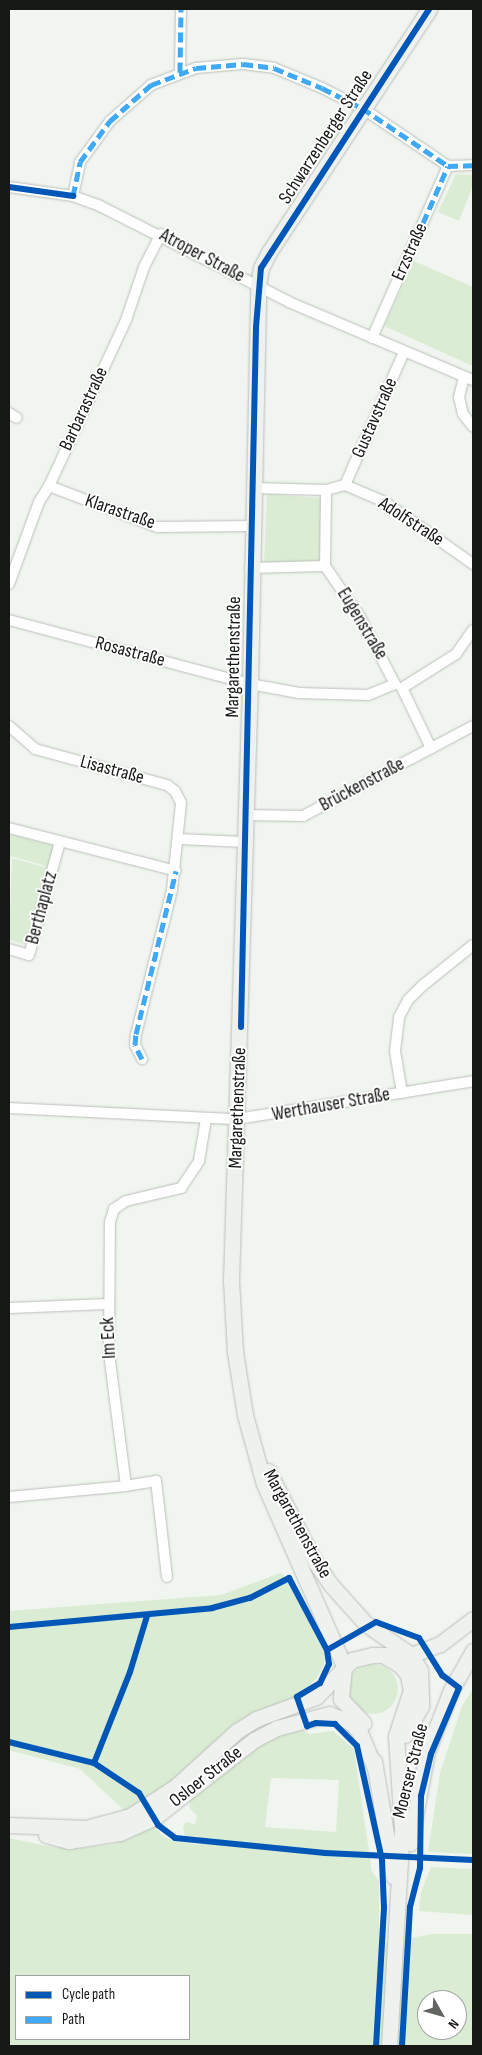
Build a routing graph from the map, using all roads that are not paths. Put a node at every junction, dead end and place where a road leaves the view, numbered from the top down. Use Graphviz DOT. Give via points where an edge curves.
graph roads {
  1 [pos="181,9"];
  2 [pos="429,9"];
  3 [pos="180,72"];
  4 [pos="362,108"];
  5 [pos="473,165"];
  6 [pos="448,166"];
  7 [pos="9,187"];
  8 [pos="73,196"];
  9 [pos="160,234"];
  10 [pos="258,286"];
  11 [pos="372,338"];
  12 [pos="404,352"];
  13 [pos="469,378"];
  14 [pos="473,427"];
  15 [pos="345,485"];
  16 [pos="49,486"];
  17 [pos="254,488"];
  18 [pos="326,490"];
  19 [pos="252,526"];
  20 [pos="473,564"];
  21 [pos="325,566"];
  22 [pos="250,568"];
  23 [pos="9,584"];
  24 [pos="9,620"];
  25 [pos="473,630"];
  26 [pos="250,684"];
  27 [pos="398,686"];
  28 [pos="9,726"];
  29 [pos="473,726"];
  30 [pos="431,748"];
  31 [pos="244,815"];
  32 [pos="9,828"];
  33 [pos="179,839"];
  34 [pos="60,842"];
  35 [pos="244,842"];
  36 [pos="176,871"];
  37 [pos="473,945"];
  38 [pos="9,949"];
  39 [pos="142,1058"];
  40 [pos="473,1081"];
  41 [pos="402,1093"];
  42 [pos="9,1108"];
  43 [pos="206,1119"];
  44 [pos="237,1119"];
  45 [pos="108,1304"];
  46 [pos="9,1308"];
  47 [pos="256,1447"];
  48 [pos="126,1486"];
  49 [pos="9,1497"];
  50 [pos="167,1577"];
  51 [pos="473,1619"];
  52 [pos="473,1651"];
  53 [pos="411,1655"];
  54 [pos="385,1656"];
  55 [pos="344,1666"];
  56 [pos="395,1756"];
  57 [pos="375,1769"];
  58 [pos="9,1825"];
  59 [pos="397,1905"];
  60 [pos="388,2046"];
  1 -- 3 [label="street"];
  2 -- 4 [label="main road, Schwarzenberger Straße"];
  3 -- 4 [label="street" via="243,64 274,68"];
  3 -- 8 [label="street" via="152,85 110,121 80,162"];
  4 -- 6 [label="street"];
  4 -- 10 [label="main road, Schwarzenberger Straße" via="269,252 260,268"];
  5 -- 6 [label="street"];
  6 -- 11 [label="street, Erzstraße"];
  7 -- 8 [label="street, Atroper Straße"];
  8 -- 9 [label="street, Atroper Straße"];
  9 -- 10 [label="street, Atroper Straße"];
  9 -- 16 [label="street, Barbarastraße" via="144,267 126,320"];
  10 -- 11 [label="street, Atroper Straße"];
  10 -- 17 [label="main road, Margarethenstraße"];
  11 -- 12 [label="street, Atroper Straße"];
  12 -- 13 [label="street, Atroper Straße"];
  12 -- 15 [label="street, Gustavstraße"];
  13 -- 14 [label="street" via="459,397 463,414"];
  15 -- 18 [label="street"];
  15 -- 20 [label="street, Adolfstraße" via="385,502"];
  16 -- 19 [label="street, Klarastraße" via="157,527"];
  16 -- 23 [label="street, Barbarastraße" via="39,502"];
  17 -- 18 [label="street"];
  17 -- 19 [label="main road, Margarethenstraße"];
  18 -- 21 [label="street"];
  19 -- 22 [label="main road, Margarethenstraße"];
  21 -- 22 [label="street"];
  21 -- 27 [label="street, Eugenstraße" via="360,618"];
  22 -- 26 [label="main road, Margarethenstraße"];
  24 -- 26 [label="street, Rosastraße"];
  25 -- 27 [label="street, Rosastraße" via="456,654"];
  26 -- 27 [label="street, Rosastraße" via="299,693 349,696"];
  26 -- 31 [label="main road, Margarethenstraße"];
  27 -- 30 [label="street, Eugenstraße"];
  28 -- 33 [label="street, Lisastraße" via="35,750 167,785 175,791 181,803"];
  29 -- 30 [label="street, Brückenstraße"];
  30 -- 31 [label="street, Brückenstraße" via="303,816"];
  31 -- 35 [label="main road, Margarethenstraße"];
  32 -- 34 [label="street"];
  33 -- 35 [label="street"];
  33 -- 36 [label="street, Lisastraße"];
  34 -- 36 [label="street"];
  34 -- 38 [label="street, Berthaplatz" via="29,955"];
  35 -- 44 [label="main road, Margarethenstraße"];
  36 -- 39 [label="street, Lisastraße" via="136,1034 135,1045"];
  37 -- 41 [label="street" via="422,986 408,1000 399,1017 395,1051"];
  40 -- 41 [label="street, Werthauser Straße"];
  41 -- 44 [label="street, Werthauser Straße"];
  42 -- 43 [label="street, Werthauser Straße"];
  43 -- 44 [label="street, Werthauser Straße"];
  43 -- 45 [label="street, Im Eck" via="199,1160 181,1188 126,1201 114,1209 110,1222"];
  44 -- 47 [label="main road, Margarethenstraße" via="231,1281 235,1352 244,1415"];
  45 -- 46 [label="street"];
  45 -- 48 [label="street, Im Eck" via="109,1353"];
  47 -- 53 [label="main road, Margarethenstraße" via="314,1562 366,1624"];
  47 -- 55 [label="main road, Margarethenstraße" via="264,1484 336,1641"];
  48 -- 49 [label="street"];
  48 -- 50 [label="street" via="156,1481"];
  51 -- 53 [label="main road" via="440,1644"];
  52 -- 59 [label="main road, Moerser Straße" via="451,1690 427,1752 412,1819 408,1868"];
  53 -- 54 [label="main road"];
  53 -- 56 [label="main road" via="422,1681 421,1706"];
  54 -- 55 [label="main road" via="360,1657"];
  54 -- 56 [label="main road" via="400,1665 408,1675 411,1690 396,1736"];
  55 -- 57 [label="main road" via="341,1699 361,1720 370,1736"];
  55 -- 58 [label="main road, Osloer Straße" via="316,1697 256,1719 237,1731 175,1787 130,1816 86,1828"];
  56 -- 59 [label="main road" via="402,1828"];
  57 -- 58 [label="main road, Osloer Straße" via="360,1733 352,1723 329,1714 285,1726 254,1740 154,1818 120,1833 69,1840"];
  57 -- 59 [label="main road"];
  59 -- 60 [label="main road"];
}
